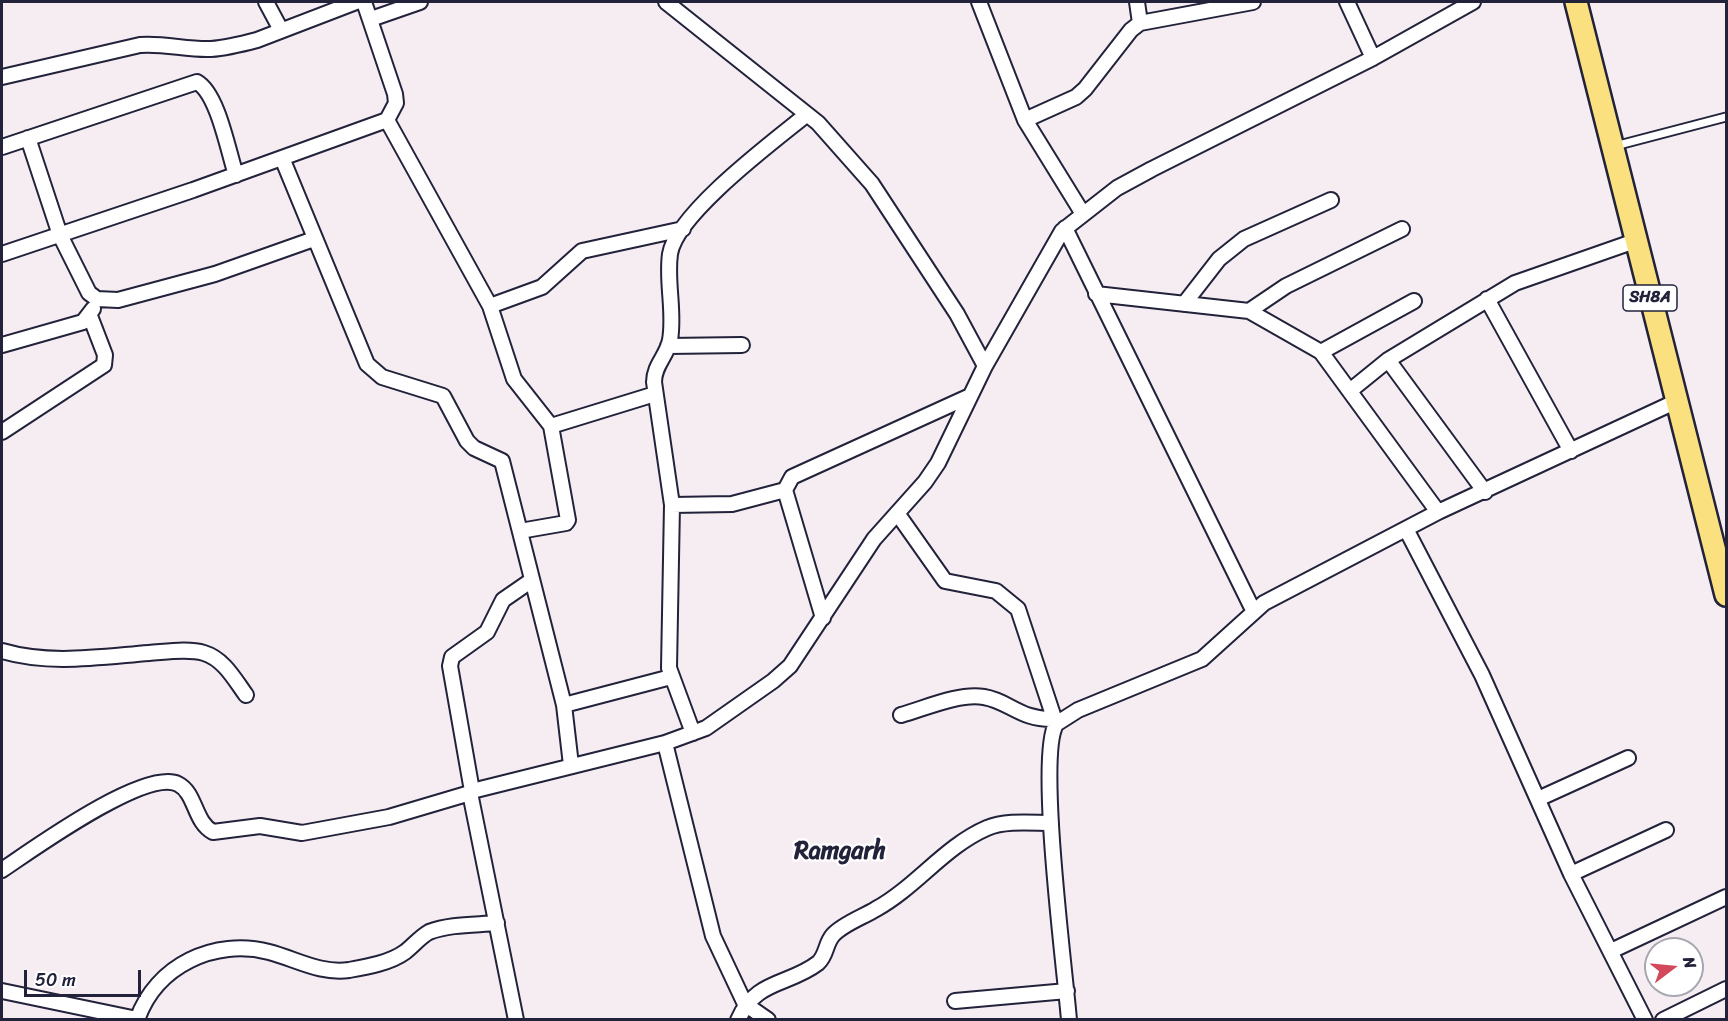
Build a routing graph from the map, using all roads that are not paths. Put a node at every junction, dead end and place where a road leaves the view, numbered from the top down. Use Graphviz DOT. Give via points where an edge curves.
graph roads {
  1 [pos="266,2"];
  2 [pos="357,2"];
  3 [pos="364,2"];
  4 [pos="420,2"];
  5 [pos="666,2"];
  6 [pos="979,2"];
  7 [pos="1137,2"];
  8 [pos="1253,2"];
  9 [pos="1347,2"];
  10 [pos="1473,2"];
  11 [pos="1576,2"];
  12 [pos="371,19"];
  13 [pos="1140,23"];
  14 [pos="281,30"];
  15 [pos="1373,58"];
  16 [pos="2,77"];
  17 [pos="806,115"];
  18 [pos="1726,117"];
  19 [pos="387,120"];
  20 [pos="1025,120"];
  21 [pos="28,138"];
  22 [pos="2,147"];
  23 [pos="1613,147"];
  24 [pos="282,158"];
  25 [pos="236,175"];
  26 [pos="1331,200"];
  27 [pos="1083,214"];
  28 [pos="1402,229"];
  29 [pos="683,230"];
  30 [pos="1064,230"];
  31 [pos="60,235"];
  32 [pos="314,239"];
  33 [pos="1635,241"];
  34 [pos="2,254"];
  35 [pos="1096,294"];
  36 [pos="96,299"];
  37 [pos="1487,299"];
  38 [pos="1414,301"];
  39 [pos="1184,304"];
  40 [pos="490,306"];
  41 [pos="1249,311"];
  42 [pos="90,316"];
  43 [pos="2,345"];
  44 [pos="742,345"];
  45 [pos="669,346"];
  46 [pos="1321,352"];
  47 [pos="1388,360"];
  48 [pos="988,362"];
  49 [pos="1351,390"];
  50 [pos="655,394"];
  51 [pos="970,396"];
  52 [pos="1677,401"];
  53 [pos="551,426"];
  54 [pos="2,432"];
  55 [pos="1571,451"];
  56 [pos="785,490"];
  57 [pos="1485,492"];
  58 [pos="672,505"];
  59 [pos="1438,512"];
  60 [pos="897,513"];
  61 [pos="1406,530"];
  62 [pos="520,531"];
  63 [pos="532,580"];
  64 [pos="1726,595"];
  65 [pos="1253,610"];
  66 [pos="823,618"];
  67 [pos="2,651"];
  68 [pos="671,677"];
  69 [pos="246,695"];
  70 [pos="564,705"];
  71 [pos="901,714"];
  72 [pos="1055,722"];
  73 [pos="693,733"];
  74 [pos="665,743"];
  75 [pos="1628,758"];
  76 [pos="571,765"];
  77 [pos="471,792"];
  78 [pos="1538,799"];
  79 [pos="1051,823"];
  80 [pos="1666,830"];
  81 [pos="2,870"];
  82 [pos="1570,874"];
  83 [pos="1726,897"];
  84 [pos="497,923"];
  85 [pos="1611,951"];
  86 [pos="1726,989"];
  87 [pos="2,991"];
  88 [pos="1067,992"];
  89 [pos="956,1001"];
  90 [pos="745,1004"];
  91 [pos="137,1019"];
  92 [pos="516,1020"];
  93 [pos="738,1020"];
  94 [pos="768,1020"];
  95 [pos="1069,1020"];
  96 [pos="1645,1020"];
  97 [pos="1663,1020"];
  1 -- 14 [label="street"];
  2 -- 14 [label="street"];
  3 -- 12 [label="street"];
  4 -- 12 [label="street"];
  5 -- 17 [label="street"];
  6 -- 20 [label="street"];
  7 -- 13 [label="street"];
  8 -- 13 [label="street"];
  9 -- 15 [label="street"];
  10 -- 15 [label="street"];
  11 -- 23 [label="main road, SH8A"];
  12 -- 19 [label="street" via="395,94 396,102"];
  13 -- 20 [label="street" via="1076,97"];
  14 -- 16 [label="street" via="257,40 210,49 140,45"];
  15 -- 27 [label="street" via="1152,169"];
  17 -- 29 [label="street" via="727,180"];
  17 -- 48 [label="street" via="818,123 872,184"];
  18 -- 23 [label="lane"];
  19 -- 24 [label="street"];
  19 -- 40 [label="street"];
  20 -- 27 [label="street"];
  21 -- 22 [label="street"];
  21 -- 25 [label="street" via="196,82 205,87 212,99"];
  21 -- 31 [label="street"];
  23 -- 33 [label="main road, SH8A"];
  24 -- 25 [label="street"];
  24 -- 32 [label="street"];
  25 -- 31 [label="street"];
  26 -- 39 [label="street" via="1232,248"];
  27 -- 30 [label="street"];
  28 -- 41 [label="street" via="1286,286"];
  29 -- 40 [label="street" via="582,251 542,287"];
  29 -- 45 [label="street" via="670,254"];
  30 -- 35 [label="street"];
  30 -- 48 [label="street"];
  31 -- 34 [label="street"];
  31 -- 36 [label="street" via="89,293"];
  32 -- 36 [label="street" via="184,283 111,302"];
  32 -- 62 [label="street" via="367,363 382,377 443,396 467,441 502,461"];
  33 -- 37 [label="street" via="1515,283"];
  33 -- 52 [label="main road, SH8A"];
  35 -- 39 [label="street"];
  35 -- 65 [label="street"];
  36 -- 42 [label="street"];
  37 -- 47 [label="street"];
  37 -- 55 [label="street"];
  38 -- 46 [label="street"];
  39 -- 41 [label="street"];
  40 -- 53 [label="street" via="514,379"];
  41 -- 46 [label="street"];
  42 -- 43 [label="street" via="76,325"];
  42 -- 54 [label="street" via="105,356 104,365"];
  44 -- 45 [label="street"];
  45 -- 50 [label="street" via="654,373"];
  46 -- 49 [label="street"];
  47 -- 49 [label="street"];
  47 -- 57 [label="street"];
  48 -- 51 [label="street"];
  49 -- 59 [label="street"];
  50 -- 53 [label="street"];
  50 -- 58 [label="street"];
  51 -- 56 [label="street" via="802,471 792,477"];
  51 -- 60 [label="street" via="938,463"];
  52 -- 55 [label="street"];
  52 -- 64 [label="main road, SH8A"];
  53 -- 62 [label="street" via="568,520"];
  55 -- 57 [label="street"];
  56 -- 58 [label="street" via="732,504"];
  56 -- 66 [label="street"];
  57 -- 59 [label="street"];
  58 -- 68 [label="street"];
  59 -- 61 [label="street"];
  60 -- 66 [label="street" via="874,539"];
  60 -- 72 [label="street" via="945,581 996,591 1017,609"];
  61 -- 65 [label="street"];
  61 -- 78 [label="street" via="1482,675"];
  62 -- 63 [label="street"];
  63 -- 70 [label="street"];
  63 -- 77 [label="street" via="502,600 487,632 452,657 450,666"];
  65 -- 72 [label="street" via="1202,659"];
  66 -- 73 [label="street" via="801,652 773,681"];
  67 -- 69 [label="street" via="55,660 178,651 204,653 225,666"];
  68 -- 70 [label="street"];
  68 -- 73 [label="street"];
  70 -- 76 [label="street"];
  71 -- 72 [label="street" via="970,697 986,697 1022,714"];
  72 -- 79 [label="street" via="1050,744"];
  73 -- 74 [label="street"];
  74 -- 76 [label="street"];
  74 -- 90 [label="street" via="710,926"];
  75 -- 78 [label="street"];
  76 -- 77 [label="street"];
  77 -- 81 [label="street" via="389,817 302,833 260,826 213,832 202,822 184,788 177,783 160,783 106,802"];
  77 -- 84 [label="street"];
  78 -- 82 [label="street"];
  79 -- 88 [label="street"];
  79 -- 90 [label="street" via="988,828 961,844 887,903 833,935 825,955 816,964 771,984"];
  80 -- 82 [label="street"];
  82 -- 85 [label="street"];
  83 -- 85 [label="street"];
  84 -- 91 [label="street" via="442,928 425,934 396,957 349,970 330,971 269,952 226,949 174,967"];
  84 -- 92 [label="street"];
  85 -- 96 [label="street"];
  86 -- 97 [label="street"];
  87 -- 91 [label="street"];
  88 -- 89 [label="street"];
  88 -- 95 [label="street"];
  90 -- 93 [label="street"];
  90 -- 94 [label="street"];
}
